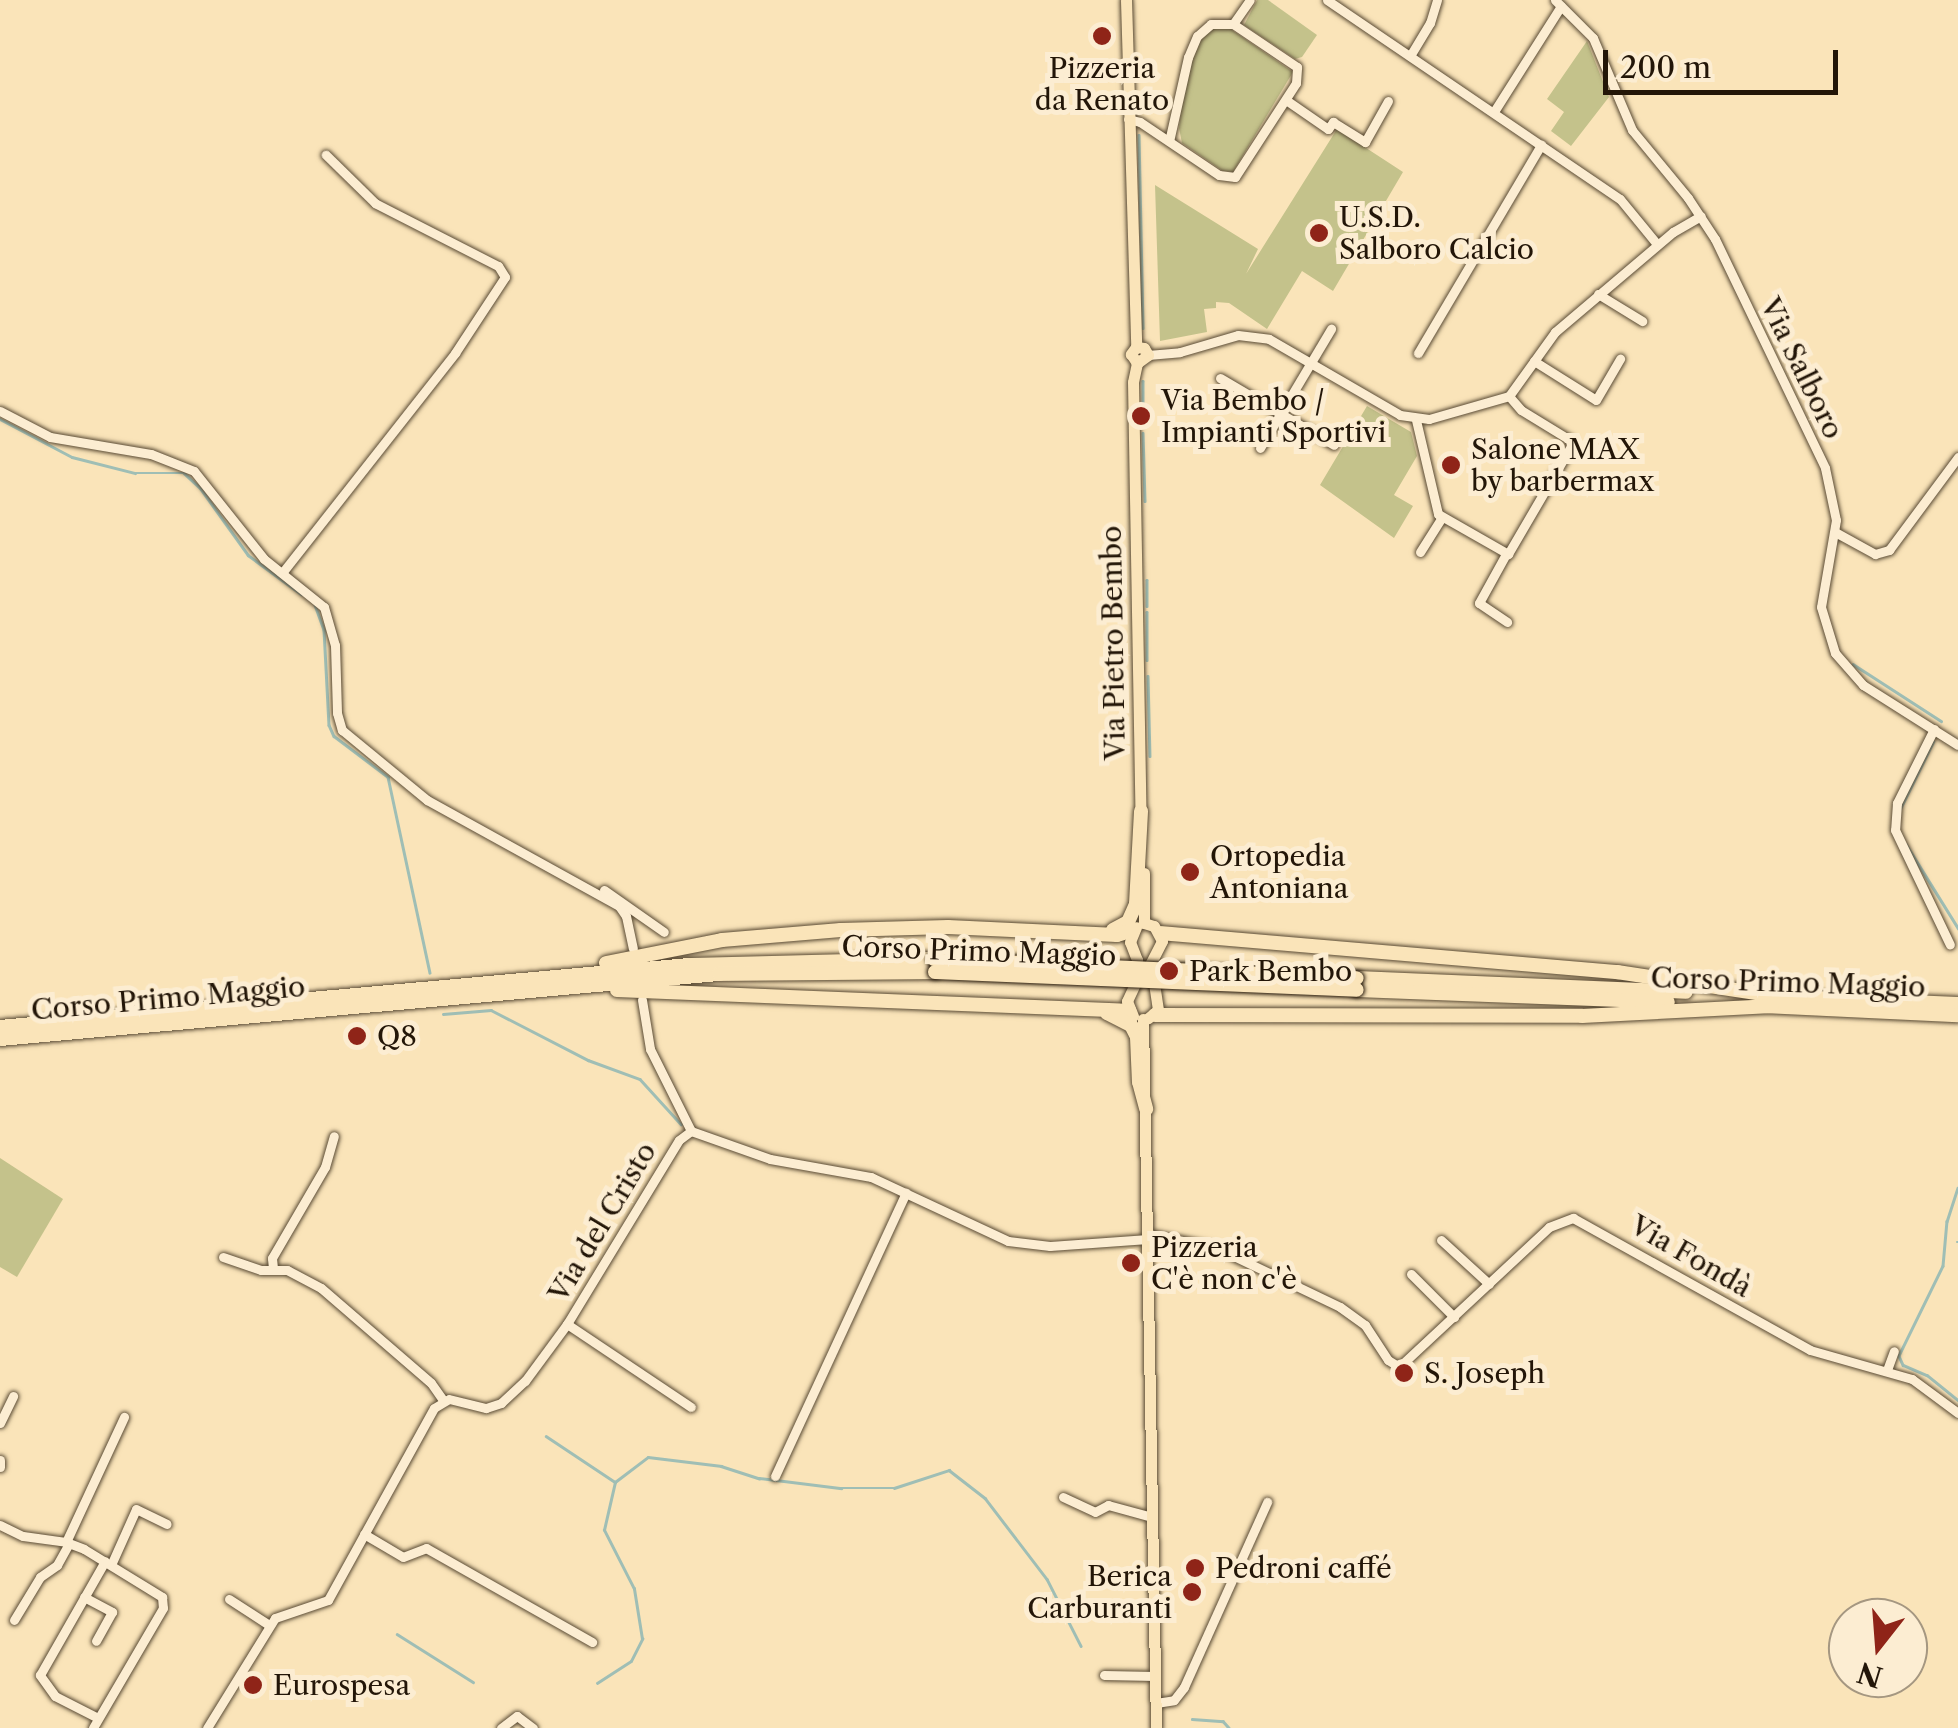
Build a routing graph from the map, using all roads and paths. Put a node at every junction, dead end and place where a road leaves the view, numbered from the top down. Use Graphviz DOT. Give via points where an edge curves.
graph roads {
  1 [pos="1126,0"];
  2 [pos="1250,0"];
  3 [pos="1327,0"];
  4 [pos="1436,0"];
  5 [pos="1558,3"];
  6 [pos="1234,24"];
  7 [pos="1410,56"];
  8 [pos="1286,100"];
  9 [pos="1388,101"];
  10 [pos="1495,110"];
  11 [pos="1128,119"];
  12 [pos="1169,141"];
  13 [pos="1541,145"];
  14 [pos="326,155"];
  15 [pos="1700,216"];
  16 [pos="1657,244"];
  17 [pos="1598,294"];
  18 [pos="1642,320"];
  19 [pos="1331,329"];
  20 [pos="1418,352"];
  21 [pos="1620,358"];
  22 [pos="1143,359"];
  23 [pos="1311,362"];
  24 [pos="1534,362"];
  25 [pos="1220,378"];
  26 [pos="1509,396"];
  27 [pos="0,411"];
  28 [pos="1280,414"];
  29 [pos="1416,420"];
  30 [pos="1334,446"];
  31 [pos="1260,448"];
  32 [pos="1958,458"];
  33 [pos="1442,517"];
  34 [pos="1835,532"];
  35 [pos="1420,552"];
  36 [pos="1506,554"];
  37 [pos="282,573"];
  38 [pos="1507,622"];
  39 [pos="1934,729"];
  40 [pos="1958,745"];
  41 [pos="1141,811"];
  42 [pos="542,864"];
  43 [pos="1138,927"];
  44 [pos="664,932"];
  45 [pos="1108,932"];
  46 [pos="1161,933"];
  47 [pos="1950,945"];
  48 [pos="633,948"];
  49 [pos="935,965"];
  50 [pos="516,978"];
  51 [pos="551,988"];
  52 [pos="642,1000"];
  53 [pos="1774,1001"];
  54 [pos="1958,1004"];
  55 [pos="1106,1013"];
  56 [pos="1143,1015"];
  57 [pos="1958,1015"];
  58 [pos="0,1026"];
  59 [pos="0,1039"];
  60 [pos="1146,1109"];
  61 [pos="690,1131"];
  62 [pos="334,1136"];
  63 [pos="906,1193"];
  64 [pos="1148,1236"];
  65 [pos="1442,1240"];
  66 [pos="223,1257"];
  67 [pos="273,1268"];
  68 [pos="1412,1274"];
  69 [pos="1489,1284"];
  70 [pos="1454,1317"];
  71 [pos="567,1324"];
  72 [pos="1894,1351"];
  73 [pos="1887,1370"];
  74 [pos="13,1396"];
  75 [pos="443,1400"];
  76 [pos="691,1406"];
  77 [pos="1958,1413"];
  78 [pos="124,1417"];
  79 [pos="0,1423"];
  80 [pos="776,1476"];
  81 [pos="1064,1497"];
  82 [pos="1267,1502"];
  83 [pos="1152,1517"];
  84 [pos="167,1524"];
  85 [pos="0,1525"];
  86 [pos="364,1534"];
  87 [pos="68,1542"];
  88 [pos="108,1563"];
  89 [pos="84,1597"];
  90 [pos="228,1599"];
  91 [pos="118,1601"];
  92 [pos="112,1612"];
  93 [pos="14,1620"];
  94 [pos="269,1626"];
  95 [pos="96,1641"];
  96 [pos="592,1642"];
  97 [pos="1104,1676"];
  98 [pos="1155,1676"];
  99 [pos="1156,1703"];
  100 [pos="96,1723"];
  101 [pos="207,1728"];
  102 [pos="501,1728"];
  103 [pos="533,1728"];
  104 [pos="1156,1728"];
  1 -- 11 [label="main road"];
  2 -- 6 [label="street"];
  3 -- 7 [label="street"];
  4 -- 7 [label="street"];
  5 -- 10 [label="street"];
  5 -- 15 [label="street, Via Salboro" via="1598,48 1632,130"];
  6 -- 8 [label="street" via="1296,68"];
  6 -- 12 [label="street" via="1211,24 1197,36"];
  7 -- 10 [label="street"];
  8 -- 9 [label="street" via="1328,129 1333,122 1365,142"];
  8 -- 12 [label="street" via="1235,177 1220,175"];
  10 -- 13 [label="street"];
  11 -- 12 [label="street"];
  11 -- 22 [label="main road" via="1136,347 1144,348"];
  13 -- 16 [label="street" via="1620,199"];
  13 -- 20 [label="street"];
  14 -- 37 [label="street" via="375,203 498,266 505,277 455,353"];
  15 -- 16 [label="street"];
  15 -- 34 [label="street, Via Salboro" via="1826,468"];
  16 -- 17 [label="street"];
  17 -- 18 [label="street"];
  17 -- 24 [label="street"];
  19 -- 23 [label="street"];
  21 -- 24 [label="street" via="1596,400"];
  22 -- 23 [label="street" via="1254,336"];
  22 -- 41 [label="main road, Via Pietro Bembo" via="1133,382"];
  23 -- 28 [label="street"];
  23 -- 29 [label="street"];
  24 -- 26 [label="street"];
  25 -- 28 [label="street"];
  26 -- 29 [label="street"];
  26 -- 36 [label="street" via="1571,446"];
  27 -- 37 [label="street" via="50,437 174,460 209,486 242,534"];
  28 -- 30 [label="street"];
  28 -- 31 [label="street"];
  29 -- 33 [label="street"];
  32 -- 34 [label="street" via="1889,550 1875,554"];
  33 -- 35 [label="street"];
  33 -- 36 [label="street"];
  34 -- 39 [label="street, Via Salboro" via="1821,595 1830,643 1855,678"];
  36 -- 38 [label="street" via="1480,603"];
  37 -- 42 [label="street" via="324,607 342,730 427,800"];
  39 -- 40 [label="street, Via Salboro"];
  39 -- 47 [label="street" via="1897,803 1894,830"];
  41 -- 43 [label="main road, Via Pietro Bembo"];
  41 -- 45 [label="highway" via="1136,904 1128,922"];
  42 -- 44 [label="street" via="615,896"];
  42 -- 48 [label="street" via="618,906"];
  43 -- 45 [label="highway"];
  43 -- 46 [label="main road"];
  43 -- 56 [label="main road, Via Pietro Bembo" via="1130,942 1136,982 1127,1002"];
  45 -- 50 [label="highway" via="912,927 750,936"];
  46 -- 53 [label="highway" via="1617,972"];
  46 -- 56 [label="main road, Via Pietro Bembo" via="1150,963 1159,1002"];
  49 -- 50 [label="highway, Corso Primo Maggio" via="717,962"];
  49 -- 51 [label="highway, Corso Primo Maggio"];
  49 -- 53 [label="highway, Corso Primo Maggio, bridge"];
  50 -- 58 [label="highway, Corso Primo Maggio"];
  51 -- 55 [label="highway"];
  51 -- 59 [label="highway, Corso Primo Maggio"];
  52 -- 61 [label="street" via="650,1049"];
  53 -- 54 [label="highway, Corso Primo Maggio"];
  53 -- 56 [label="highway" via="1582,1016"];
  53 -- 57 [label="highway, Corso Primo Maggio"];
  55 -- 56 [label="highway"];
  55 -- 60 [label="highway" via="1131,1025 1138,1037"];
  56 -- 60 [label="main road, Via Pietro Bembo"];
  60 -- 64 [label="main road, Via Pietro Bembo"];
  61 -- 63 [label="street, Via del Cristo" via="770,1159 858,1172"];
  61 -- 71 [label="street, Via del Cristo"];
  62 -- 67 [label="street" via="325,1167 272,1258"];
  63 -- 64 [label="street, Via del Cristo" via="979,1230 1030,1246"];
  63 -- 80 [label="street"];
  64 -- 70 [label="street, Via Fondà" via="1217,1248 1340,1307 1400,1367"];
  64 -- 83 [label="main road, Via Pietro Bembo"];
  65 -- 69 [label="street"];
  66 -- 67 [label="street"];
  67 -- 75 [label="street" via="304,1277 338,1300"];
  68 -- 70 [label="street"];
  69 -- 70 [label="street, Via Fondà"];
  69 -- 73 [label="street, Via Fondà" via="1549,1227 1573,1218 1810,1350"];
  71 -- 75 [label="street, Via del Cristo" via="502,1404 486,1408"];
  71 -- 76 [label="street"];
  72 -- 73 [label="street"];
  73 -- 77 [label="street, Via Fondà" via="1923,1384"];
  74 -- 79 [label="street"];
  75 -- 86 [label="street" via="427,1416"];
  78 -- 87 [label="street"];
  81 -- 83 [label="street" via="1095,1512 1108,1505"];
  82 -- 99 [label="street" via="1184,1687 1174,1700"];
  83 -- 98 [label="main road, Via Pietro Bembo"];
  84 -- 88 [label="street" via="136,1509"];
  85 -- 87 [label="street" via="23,1536"];
  86 -- 94 [label="street" via="324,1604 282,1612"];
  86 -- 96 [label="street" via="403,1557 426,1548"];
  87 -- 88 [label="street"];
  87 -- 93 [label="street"];
  88 -- 89 [label="street"];
  88 -- 100 [label="street" via="165,1602"];
  89 -- 92 [label="street"];
  89 -- 100 [label="street" via="40,1680"];
  90 -- 94 [label="street"];
  91 -- 92 [label="street"];
  92 -- 95 [label="street"];
  94 -- 101 [label="street"];
  97 -- 98 [label="street"];
  98 -- 99 [label="main road, Via Pietro Bembo"];
  99 -- 104 [label="main road, Via Pietro Bembo"];
  102 -- 103 [label="street" via="517,1716"];
}
